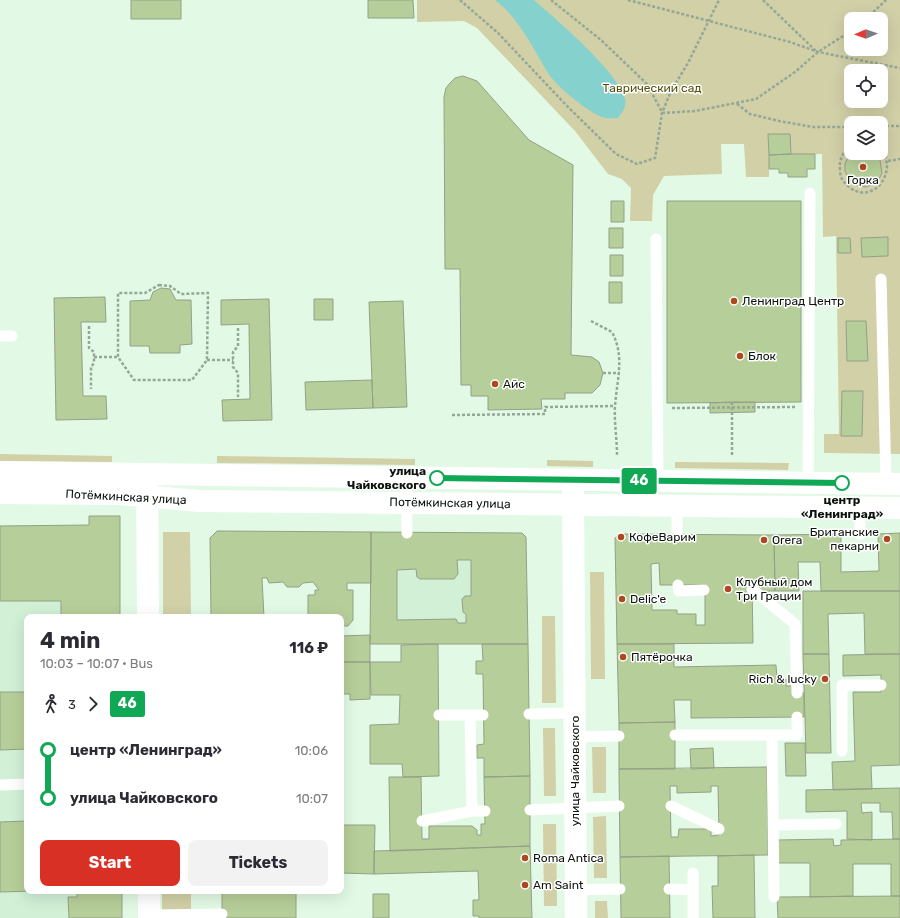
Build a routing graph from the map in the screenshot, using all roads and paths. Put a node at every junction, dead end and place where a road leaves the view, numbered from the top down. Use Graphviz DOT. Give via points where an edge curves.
graph roads {
  1 [pos="460,0"];
  2 [pos="552,0"];
  3 [pos="628,0"];
  4 [pos="719,0"];
  5 [pos="763,0"];
  6 [pos="886,0"];
  7 [pos="873,12"];
  8 [pos="709,20"];
  9 [pos="844,35"];
  10 [pos="818,52"];
  11 [pos="900,68"];
  12 [pos="737,103"];
  13 [pos="662,112"];
  14 [pos="888,126"];
  15 [pos="900,126"];
  16 [pos="844,127"];
  17 [pos="844,151"];
  18 [pos="900,159"];
  19 [pos="888,161"];
  20 [pos="810,193"];
  21 [pos="656,238"];
  22 [pos="881,279"];
  23 [pos="591,321"];
  24 [pos="89,326"];
  25 [pos="238,328"];
  26 [pos="0,336"];
  27 [pos="12,336"];
  28 [pos="94,357"];
  29 [pos="118,357"];
  30 [pos="207,360"];
  31 [pos="233,360"];
  32 [pos="603,373"];
  33 [pos="620,373"];
  34 [pos="91,389"];
  35 [pos="238,397"];
  36 [pos="732,402"];
  37 [pos="615,406"];
  38 [pos="732,407"];
  39 [pos="809,407"];
  40 [pos="657,408"];
  41 [pos="452,415"];
  42 [pos="617,455"];
  43 [pos="732,457"];
  44 [pos="0,472"];
  45 [pos="147,474"];
  46 [pos="406,478"];
  47 [pos="573,480"];
  48 [pos="658,482"];
  49 [pos="808,483"];
  50 [pos="893,484"];
  51 [pos="0,493"];
  52 [pos="148,496"];
  53 [pos="406,503"];
  54 [pos="572,505"];
  55 [pos="677,507"];
  56 [pos="860,508"];
  57 [pos="900,508"];
  58 [pos="407,533"];
  59 [pos="677,534"];
  60 [pos="860,534"];
  61 [pos="678,585"];
  62 [pos="752,589"];
  63 [pos="704,590"];
  64 [pos="148,614"];
  65 [pos="881,685"];
  66 [pos="797,693"];
  67 [pos="574,713"];
  68 [pos="529,714"];
  69 [pos="438,715"];
  70 [pos="470,715"];
  71 [pos="483,715"];
  72 [pos="797,717"];
  73 [pos="675,735"];
  74 [pos="772,735"];
  75 [pos="574,736"];
  76 [pos="619,736"];
  77 [pos="842,751"];
  78 [pos="0,784"];
  79 [pos="24,784"];
  80 [pos="619,806"];
  81 [pos="671,806"];
  82 [pos="575,808"];
  83 [pos="530,810"];
  84 [pos="472,811"];
  85 [pos="485,811"];
  86 [pos="422,821"];
  87 [pos="836,824"];
  88 [pos="772,828"];
  89 [pos="718,829"];
  90 [pos="693,873"];
  91 [pos="620,889"];
  92 [pos="576,890"];
  93 [pos="669,890"];
  94 [pos="693,890"];
  95 [pos="148,894"];
  96 [pos="774,897"];
  97 [pos="222,914"];
  98 [pos="149,916"];
  99 [pos="576,918"];
  100 [pos="693,918"];
  1 -- 13 [label="path" via="498,33 616,154 637,164 655,158"];
  2 -- 13 [label="path" via="601,40 647,84"];
  3 -- 8 [label="path"];
  4 -- 8 [label="path"];
  5 -- 10 [label="path"];
  6 -- 7 [label="path"];
  8 -- 10 [label="path"];
  8 -- 13 [label="path"];
  9 -- 10 [label="path"];
  10 -- 11 [label="path"];
  10 -- 12 [label="path" via="795,72 756,99"];
  12 -- 13 [label="path" via="695,111"];
  12 -- 16 [label="path" via="750,114 778,121 813,127"];
  14 -- 15 [label="path"];
  17 -- 19 [label="path" via="840,160 842,179 856,192 875,190 883,184 888,174"];
  18 -- 19 [label="path"];
  20 -- 39 [label="lane"];
  21 -- 40 [label="lane"];
  22 -- 50 [label="lane"];
  23 -- 33 [label="path" via="612,332 620,355"];
  24 -- 28 [label="path" via="89,348 94,352"];
  25 -- 31 [label="path" via="238,346 233,352"];
  26 -- 27 [label="lane"];
  28 -- 29 [label="path"];
  28 -- 34 [label="path" via="94,363 90,367"];
  29 -- 30 [label="path" via="134,380 192,380"];
  29 -- 30 [label="path" via="118,293 145,293 156,286 165,285 181,294 208,293"];
  30 -- 31 [label="path"];
  31 -- 35 [label="path" via="233,367 238,374"];
  32 -- 33 [label="path"];
  33 -- 37 [label="path"];
  36 -- 38 [label="path"];
  37 -- 41 [label="path" via="545,407 545,414"];
  37 -- 42 [label="path"];
  38 -- 39 [label="path"];
  38 -- 40 [label="path"];
  38 -- 43 [label="path"];
  39 -- 49 [label="lane"];
  40 -- 48 [label="lane"];
  44 -- 45 [label="street, Потёмкинская улица"];
  45 -- 46 [label="street, Потёмкинская улица"];
  45 -- 52 [label="street"];
  46 -- 47 [label="street, Потёмкинская улица"];
  46 -- 53 [label="lane"];
  47 -- 48 [label="street, Потёмкинская улица"];
  47 -- 54 [label="street, улица Чайковского"];
  48 -- 49 [label="street, Потёмкинская улица"];
  49 -- 50 [label="street, Потёмкинская улица"];
  51 -- 52 [label="street, Потёмкинская улица"];
  52 -- 53 [label="street, Потёмкинская улица" via="200,501"];
  52 -- 64 [label="street"];
  53 -- 54 [label="street, Потёмкинская улица"];
  53 -- 58 [label="lane"];
  54 -- 55 [label="street, Потёмкинская улица"];
  54 -- 67 [label="street, улица Чайковского"];
  55 -- 56 [label="street, Потёмкинская улица"];
  55 -- 59 [label="lane"];
  56 -- 57 [label="street, Потёмкинская улица"];
  56 -- 60 [label="lane"];
  61 -- 63 [label="lane" via="678,591"];
  62 -- 66 [label="lane" via="795,624"];
  65 -- 77 [label="lane" via="842,685"];
  67 -- 68 [label="lane"];
  67 -- 75 [label="street, улица Чайковского"];
  69 -- 70 [label="lane"];
  70 -- 71 [label="lane"];
  70 -- 84 [label="lane"];
  72 -- 74 [label="lane" via="797,735"];
  73 -- 74 [label="lane"];
  74 -- 88 [label="lane"];
  75 -- 76 [label="lane"];
  75 -- 82 [label="street, улица Чайковского"];
  78 -- 79 [label="lane"];
  80 -- 82 [label="lane"];
  81 -- 89 [label="lane"];
  82 -- 83 [label="lane"];
  82 -- 92 [label="street, улица Чайковского"];
  84 -- 85 [label="lane"];
  84 -- 86 [label="lane"];
  87 -- 88 [label="lane"];
  88 -- 96 [label="lane"];
  90 -- 94 [label="lane"];
  91 -- 92 [label="lane"];
  92 -- 99 [label="street, улица Чайковского"];
  93 -- 94 [label="lane"];
  94 -- 100 [label="lane"];
  95 -- 98 [label="street"];
  97 -- 98 [label="lane"];
}
